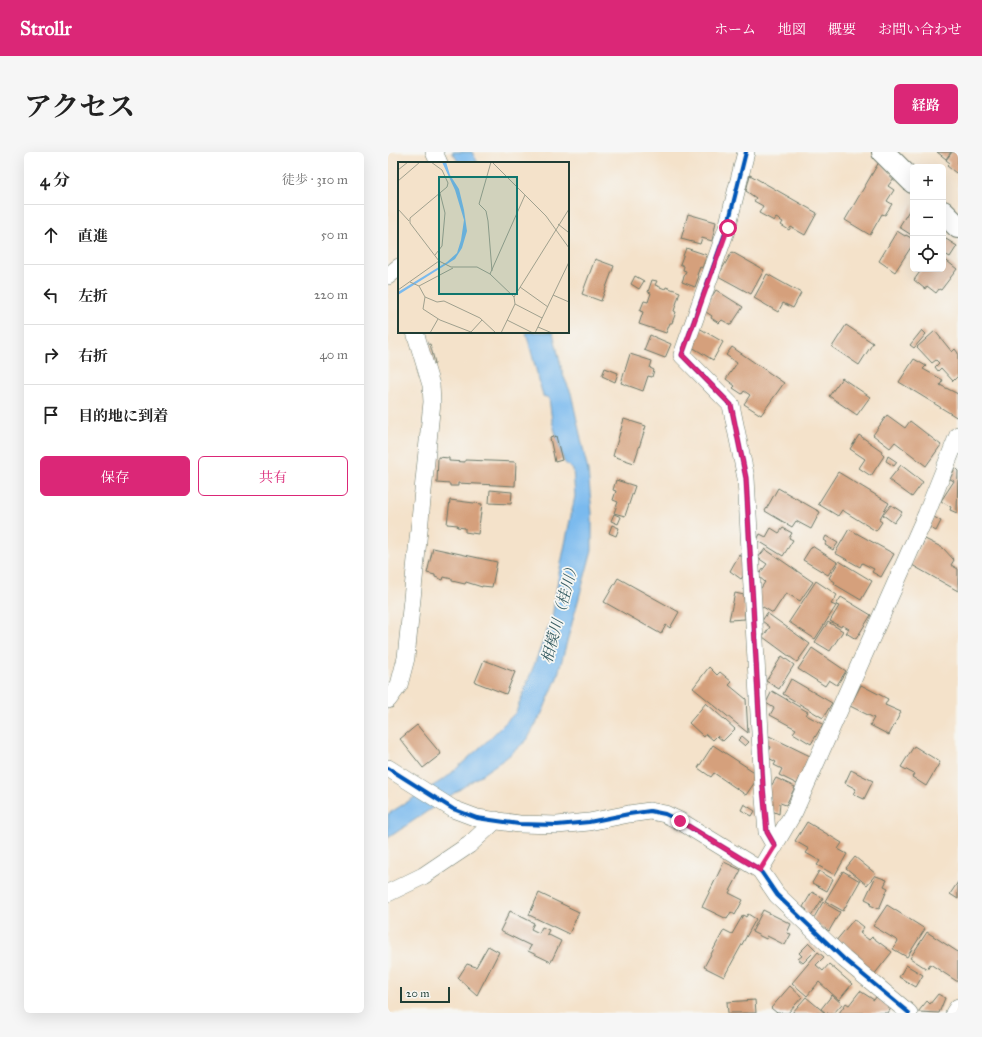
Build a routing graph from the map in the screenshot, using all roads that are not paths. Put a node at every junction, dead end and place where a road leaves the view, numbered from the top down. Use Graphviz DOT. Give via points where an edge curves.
graph roads {
  1 [pos="434,152"];
  2 [pos="746,152"];
  3 [pos="883,152"];
  4 [pos="439,162"];
  5 [pos="910,179"];
  6 [pos="946,215"];
  7 [pos="958,227"];
  8 [pos="415,333"];
  9 [pos="958,435"];
  10 [pos="388,700"];
  11 [pos="388,769"];
  12 [pos="496,820"];
  13 [pos="775,846"];
  14 [pos="760,870"];
  15 [pos="388,893"];
  16 [pos="958,1007"];
  17 [pos="909,1013"];
  18 [pos="954,1013"];
  1 -- 4 [label="street"];
  2 -- 13 [label="street" via="728,228 682,355 731,405 746,478 763,787 767,832"];
  3 -- 5 [label="main road"];
  6 -- 7 [label="main road"];
  8 -- 10 [label="street" via="431,385 432,402 406,658 399,685"];
  9 -- 13 [label="street" via="926,515 794,812"];
  11 -- 12 [label="street" via="453,809 477,818"];
  12 -- 14 [label="street" via="519,824 557,825 650,811 680,821"];
  12 -- 15 [label="street" via="469,845 423,876"];
  13 -- 14 [label="street"];
  14 -- 17 [label="street" via="777,895 844,959"];
  16 -- 18 [label="street"];
}
